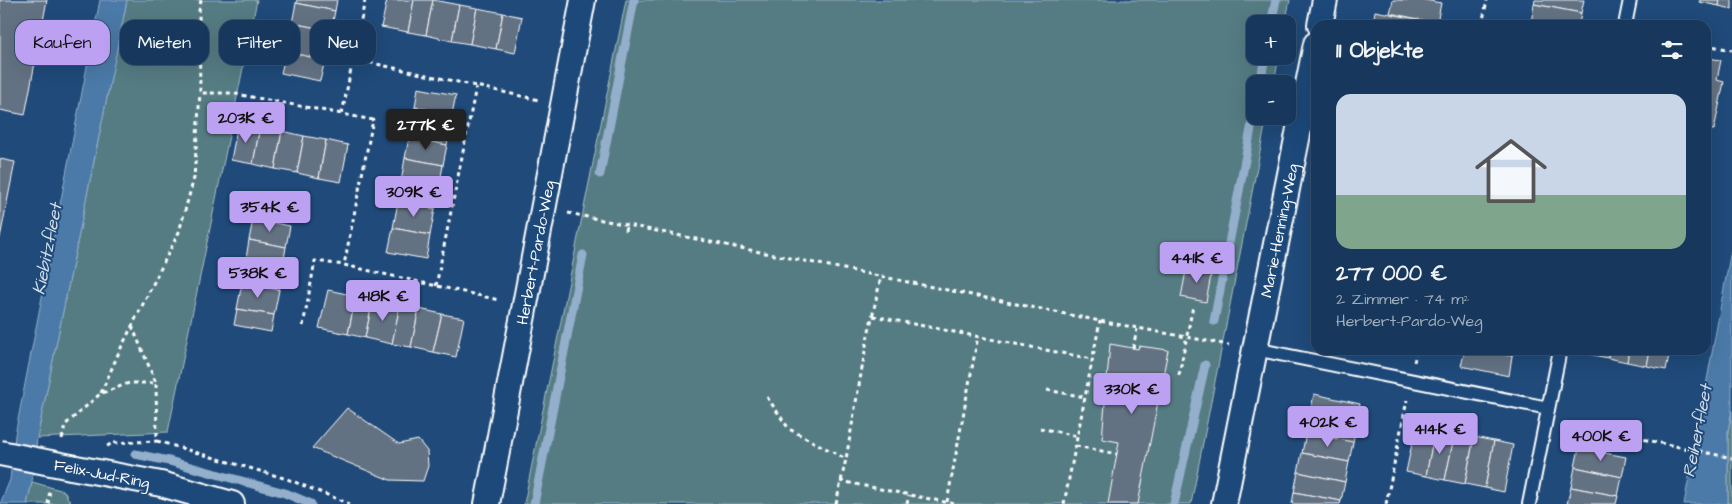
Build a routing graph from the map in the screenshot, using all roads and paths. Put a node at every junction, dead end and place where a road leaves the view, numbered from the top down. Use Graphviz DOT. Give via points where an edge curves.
graph roads {
  1 [pos="201,0"];
  2 [pos="365,0"];
  3 [pos="583,0"];
  4 [pos="1325,0"];
  5 [pos="1487,0"];
  6 [pos="1630,0"];
  7 [pos="361,20"];
  8 [pos="1321,20"];
  9 [pos="1483,20"];
  10 [pos="1626,20"];
  11 [pos="1711,46"];
  12 [pos="1732,50"];
  13 [pos="353,65"];
  14 [pos="376,65"];
  15 [pos="476,87"];
  16 [pos="1311,89"];
  17 [pos="200,93"];
  18 [pos="563,105"];
  19 [pos="342,114"];
  20 [pos="543,208"];
  21 [pos="626,225"];
  22 [pos="625,231"];
  23 [pos="344,265"];
  24 [pos="881,277"];
  25 [pos="436,286"];
  26 [pos="524,306"];
  27 [pos="1193,306"];
  28 [pos="873,316"];
  29 [pos="1100,321"];
  30 [pos="132,326"];
  31 [pos="303,326"];
  32 [pos="1138,328"];
  33 [pos="978,336"];
  34 [pos="1187,338"];
  35 [pos="1133,348"];
  36 [pos="1255,349"];
  37 [pos="1559,355"];
  38 [pos="1092,358"];
  39 [pos="1179,375"];
  40 [pos="1410,381"];
  41 [pos="156,383"];
  42 [pos="1047,390"];
  43 [pos="767,397"];
  44 [pos="1085,397"];
  45 [pos="1548,408"];
  46 [pos="1040,428"];
  47 [pos="1078,436"];
  48 [pos="157,441"];
  49 [pos="1076,446"];
  50 [pos="0,453"];
  51 [pos="1117,454"];
  52 [pos="1732,458"];
  53 [pos="846,459"];
  54 [pos="71,467"];
  55 [pos="840,481"];
  56 [pos="909,495"];
  57 [pos="947,502"];
  58 [pos="232,504"];
  59 [pos="350,504"];
  60 [pos="487,504"];
  61 [pos="836,504"];
  62 [pos="907,504"];
  63 [pos="955,504"];
  64 [pos="1064,504"];
  65 [pos="1224,504"];
  66 [pos="1386,504"];
  67 [pos="1529,504"];
  1 -- 17 [label="path"];
  2 -- 7 [label="path"];
  3 -- 18 [label="street, Herbert-Pardo-Weg"];
  4 -- 8 [label="street"];
  5 -- 9 [label="path"];
  6 -- 10 [label="lane"];
  11 -- 12 [label="path"];
  13 -- 19 [label="path"];
  14 -- 15 [label="path"];
  15 -- 18 [label="path"];
  15 -- 25 [label="path"];
  16 -- 36 [label="street, Marie-Henning-Weg"];
  17 -- 19 [label="path" via="231,93"];
  17 -- 30 [label="path" via="194,178 179,232"];
  18 -- 20 [label="street, Herbert-Pardo-Weg"];
  19 -- 23 [label="path" via="373,120"];
  20 -- 21 [label="path"];
  20 -- 26 [label="street, Herbert-Pardo-Weg"];
  21 -- 22 [label="path"];
  21 -- 24 [label="path"];
  23 -- 25 [label="path"];
  23 -- 31 [label="path" via="315,261"];
  24 -- 28 [label="path"];
  24 -- 29 [label="path"];
  25 -- 26 [label="path"];
  26 -- 60 [label="street, Herbert-Pardo-Weg"];
  27 -- 34 [label="path"];
  28 -- 33 [label="path"];
  28 -- 53 [label="path"];
  29 -- 32 [label="path"];
  29 -- 38 [label="path"];
  30 -- 41 [label="path"];
  30 -- 41 [label="path" via="100,394 129,383"];
  32 -- 34 [label="path"];
  32 -- 35 [label="path"];
  33 -- 38 [label="path"];
  33 -- 57 [label="path"];
  34 -- 36 [label="path"];
  34 -- 39 [label="path"];
  36 -- 40 [label="lane"];
  36 -- 65 [label="street, Marie-Henning-Weg"];
  37 -- 45 [label="lane"];
  38 -- 44 [label="path"];
  40 -- 45 [label="lane"];
  40 -- 66 [label="path"];
  41 -- 48 [label="path"];
  42 -- 44 [label="path"];
  43 -- 53 [label="path" via="789,429"];
  44 -- 47 [label="path"];
  45 -- 52 [label="path" via="1549,420"];
  45 -- 67 [label="lane"];
  46 -- 47 [label="path"];
  47 -- 49 [label="path"];
  48 -- 54 [label="path" via="112,443"];
  48 -- 59 [label="path" via="287,479"];
  49 -- 51 [label="path"];
  49 -- 64 [label="path"];
  50 -- 54 [label="street, Felix-Jud-Ring, bridge"];
  53 -- 55 [label="path"];
  54 -- 58 [label="street, Felix-Jud-Ring" via="161,484"];
  55 -- 56 [label="path"];
  55 -- 61 [label="path"];
  56 -- 57 [label="path"];
  56 -- 62 [label="path"];
  57 -- 63 [label="path"];
}
